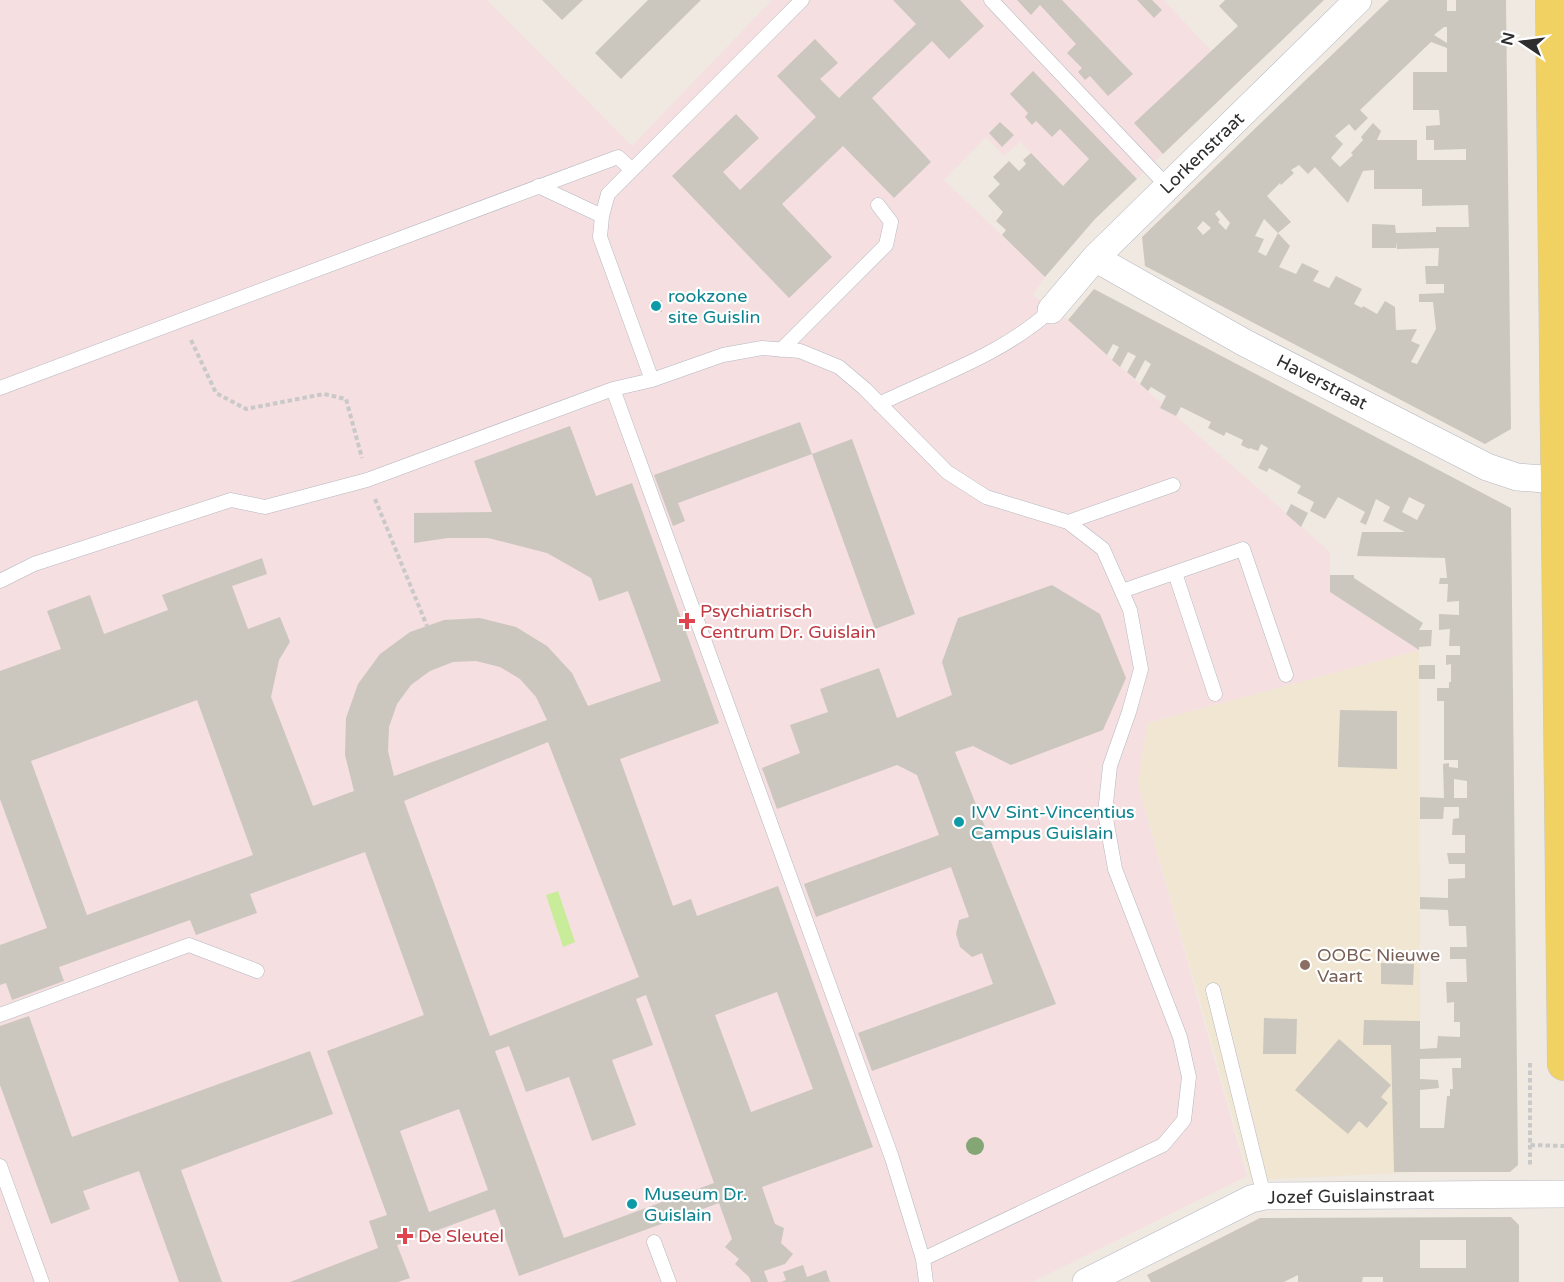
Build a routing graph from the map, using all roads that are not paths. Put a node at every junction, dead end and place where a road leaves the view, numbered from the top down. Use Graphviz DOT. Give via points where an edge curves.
graph roads {
  1 [pos="802,0"];
  2 [pos="991,0"];
  3 [pos="1358,0"];
  4 [pos="1552,0"];
  5 [pos="632,170"];
  6 [pos="538,186"];
  7 [pos="1168,187"];
  8 [pos="878,205"];
  9 [pos="602,216"];
  10 [pos="1095,258"];
  11 [pos="1051,310"];
  12 [pos="781,350"];
  13 [pos="652,380"];
  14 [pos="0,388"];
  15 [pos="613,389"];
  16 [pos="879,404"];
  17 [pos="1558,480"];
  18 [pos="1173,485"];
  19 [pos="1068,522"];
  20 [pos="1175,573"];
  21 [pos="1,578"];
  22 [pos="1122,591"];
  23 [pos="1286,675"];
  24 [pos="1215,694"];
  25 [pos="256,971"];
  26 [pos="1213,990"];
  27 [pos="0,1015"];
  28 [pos="1564,1065"];
  29 [pos="0,1166"];
  30 [pos="1564,1194"];
  31 [pos="1264,1196"];
  32 [pos="654,1242"];
  33 [pos="923,1259"];
  34 [pos="42,1282"];
  35 [pos="669,1282"];
  36 [pos="926,1282"];
  37 [pos="1086,1282"];
  1 -- 5 [label="lane"];
  2 -- 7 [label="lane"];
  3 -- 7 [label="street, Lorkenstraat"];
  4 -- 17 [label="main road"];
  5 -- 6 [label="lane" via="618,157"];
  5 -- 9 [label="lane" via="608,194"];
  6 -- 9 [label="lane"];
  6 -- 14 [label="lane"];
  7 -- 10 [label="street, Lorkenstraat"];
  8 -- 12 [label="lane" via="891,222 886,245"];
  9 -- 13 [label="lane" via="600,237"];
  10 -- 11 [label="street, Lorkenstraat"];
  10 -- 17 [label="street, Haverstraat" via="1245,343 1486,467 1517,477"];
  11 -- 16 [label="lane" via="1032,328 1000,347"];
  12 -- 13 [label="lane" via="762,348 723,355"];
  12 -- 16 [label="lane" via="800,351 839,367"];
  13 -- 15 [label="lane"];
  15 -- 21 [label="lane" via="368,480 265,507 231,500"];
  15 -- 33 [label="lane" via="892,1158"];
  16 -- 19 [label="lane" via="947,472 986,497"];
  17 -- 28 [label="main road"];
  18 -- 19 [label="lane"];
  19 -- 22 [label="lane" via="1102,549"];
  20 -- 22 [label="lane"];
  20 -- 23 [label="lane" via="1243,549"];
  20 -- 24 [label="lane"];
  22 -- 33 [label="lane" via="1130,610 1141,669 1110,766 1105,813 1115,869 1180,1037 1189,1077 1184,1120 1163,1145"];
  25 -- 27 [label="lane" via="189,945"];
  26 -- 31 [label="lane"];
  29 -- 34 [label="lane"];
  30 -- 31 [label="street, Jozef Guislainstraat"];
  31 -- 37 [label="street, Jozef Guislainstraat"];
  32 -- 35 [label="lane"];
  33 -- 36 [label="lane"];
}
